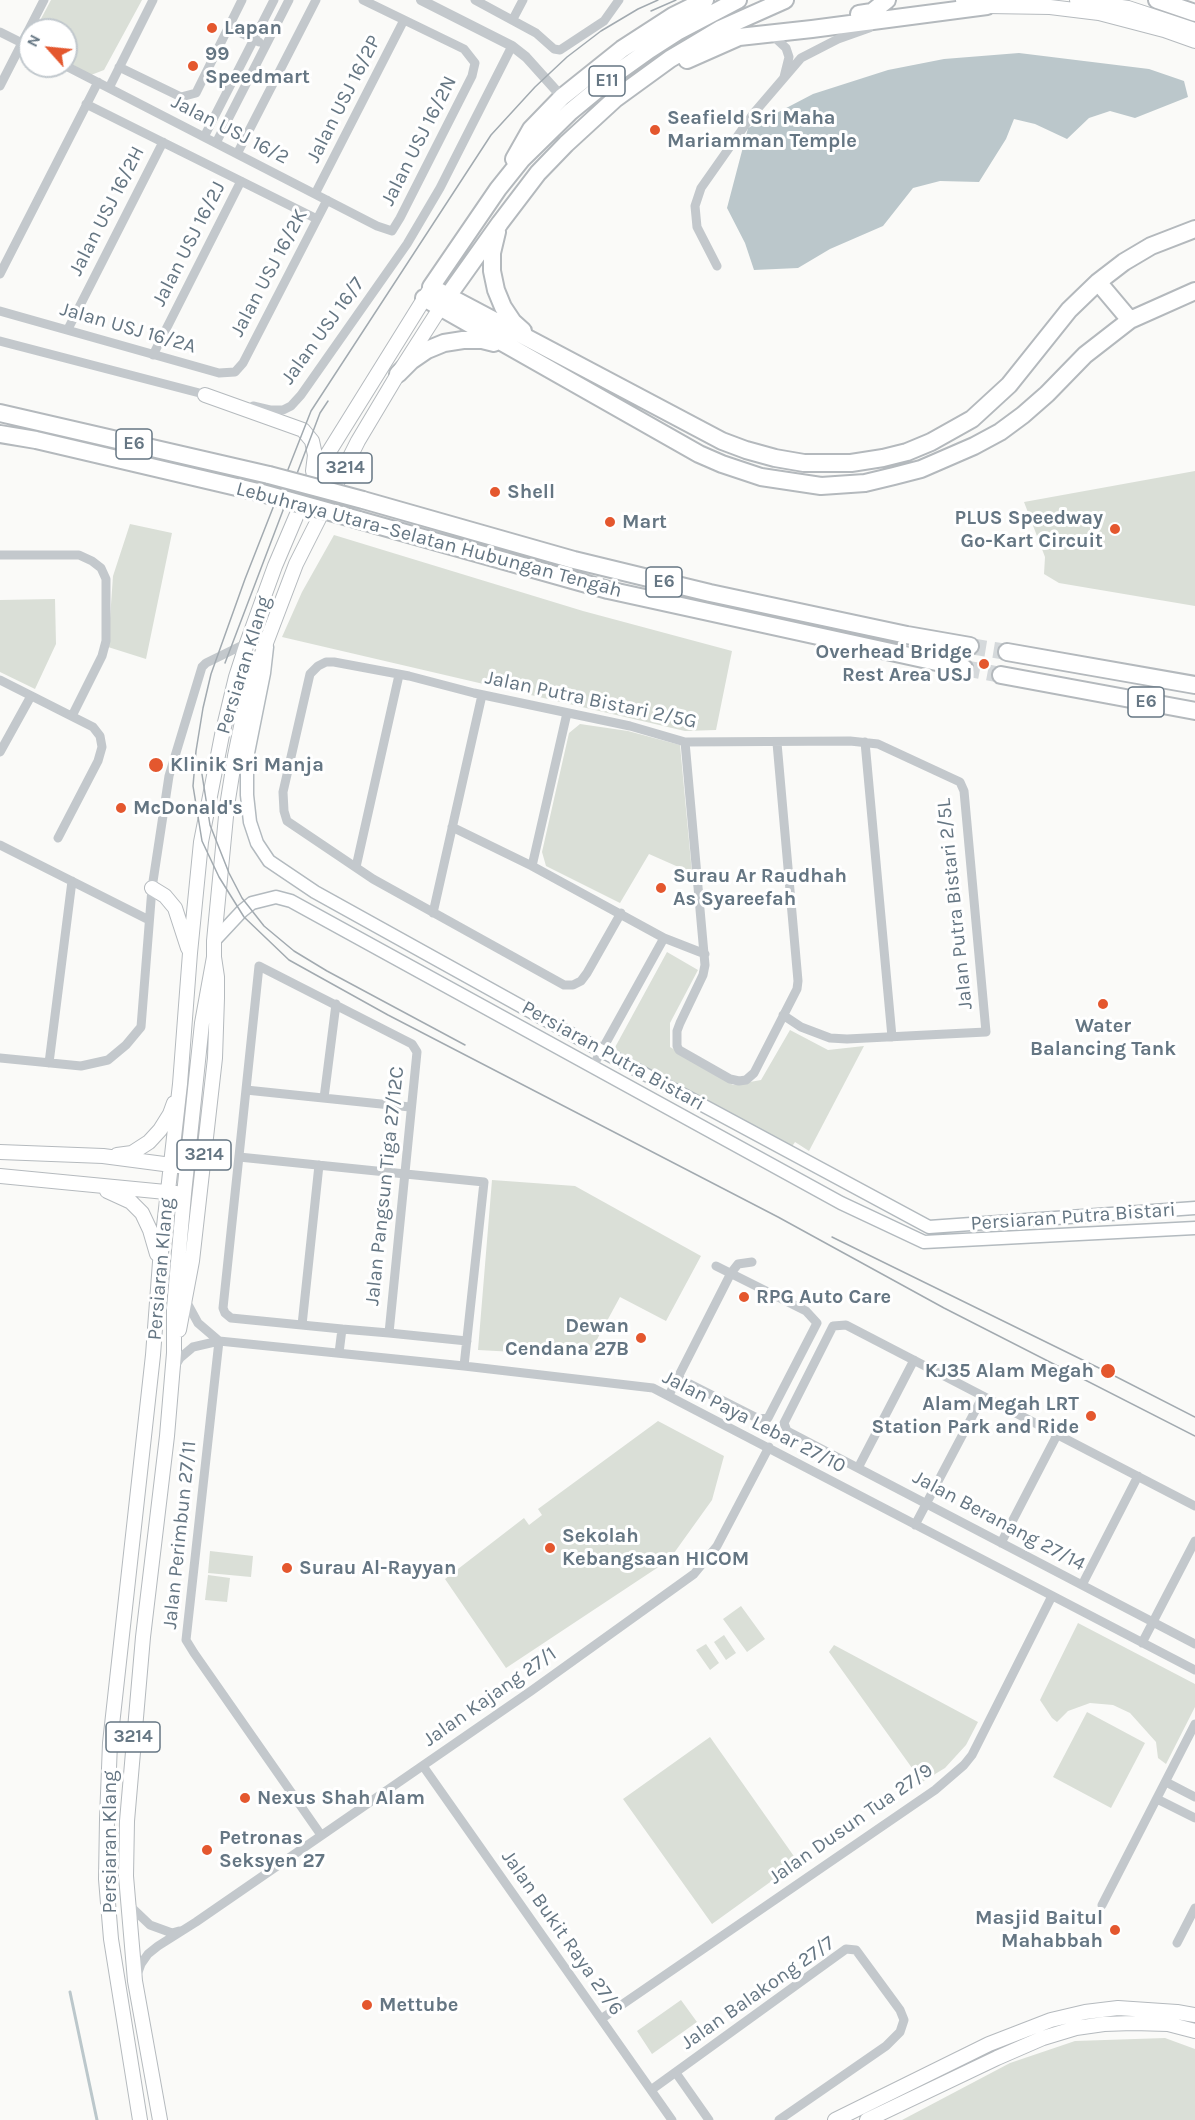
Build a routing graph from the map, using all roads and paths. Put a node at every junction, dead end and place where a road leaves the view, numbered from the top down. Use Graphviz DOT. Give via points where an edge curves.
graph roads {
  1 [pos="44,0"];
  2 [pos="153,0"];
  3 [pos="242,0"];
  4 [pos="274,0"];
  5 [pos="289,0"];
  6 [pos="316,0"];
  7 [pos="363,0"];
  8 [pos="421,0"];
  9 [pos="475,0"];
  10 [pos="523,0"];
  11 [pos="619,0"];
  12 [pos="705,0"];
  13 [pos="738,0"];
  14 [pos="785,0"];
  15 [pos="887,0"];
  16 [pos="963,0"];
  17 [pos="1077,0"];
  18 [pos="1156,0"];
  19 [pos="987,6"];
  20 [pos="1195,14"];
  21 [pos="899,17"];
  22 [pos="37,18"];
  23 [pos="513,19"];
  24 [pos="404,20"];
  25 [pos="229,27"];
  26 [pos="1195,30"];
  27 [pos="778,31"];
  28 [pos="0,32"];
  29 [pos="254,40"];
  30 [pos="18,41"];
  31 [pos="1195,41"];
  32 [pos="266,46"];
  33 [pos="512,46"];
  34 [pos="18,58"];
  35 [pos="119,67"];
  36 [pos="78,72"];
  37 [pos="783,79"];
  38 [pos="98,82"];
  39 [pos="0,86"];
  40 [pos="109,88"];
  41 [pos="562,97"];
  42 [pos="615,99"];
  43 [pos="86,104"];
  44 [pos="204,137"];
  45 [pos="163,142"];
  46 [pos="216,143"];
  47 [pos="237,154"];
  48 [pos="241,181"];
  49 [pos="498,189"];
  50 [pos="315,194"];
  51 [pos="327,200"];
  52 [pos="317,219"];
  53 [pos="500,223"];
  54 [pos="377,226"];
  55 [pos="1195,229"];
  56 [pos="717,266"];
  57 [pos="0,274"];
  58 [pos="1098,282"];
  59 [pos="1195,291"];
  60 [pos="427,292"];
  61 [pos="444,302"];
  62 [pos="0,311"];
  63 [pos="1130,320"];
  64 [pos="68,329"];
  65 [pos="0,341"];
  66 [pos="537,344"];
  67 [pos="517,352"];
  68 [pos="153,355"];
  69 [pos="243,363"];
  70 [pos="398,374"];
  71 [pos="205,395"];
  72 [pos="0,413"];
  73 [pos="0,434"];
  74 [pos="312,479"];
  75 [pos="0,555"];
  76 [pos="268,637"];
  77 [pos="247,643"];
  78 [pos="970,646"];
  79 [pos="1007,652"];
  80 [pos="964,668"];
  81 [pos="399,675"];
  82 [pos="1001,675"];
  83 [pos="0,680"];
  84 [pos="1195,685"];
  85 [pos="482,695"];
  86 [pos="31,696"];
  87 [pos="1195,711"];
  88 [pos="567,713"];
  89 [pos="72,716"];
  90 [pos="685,742"];
  91 [pos="777,742"];
  92 [pos="865,742"];
  93 [pos="0,752"];
  94 [pos="951,777"];
  95 [pos="452,827"];
  96 [pos="58,838"];
  97 [pos="0,845"];
  98 [pos="532,866"];
  99 [pos="356,867"];
  100 [pos="72,881"];
  101 [pos="152,888"];
  102 [pos="621,913"];
  103 [pos="433,914"];
  104 [pos="149,920"];
  105 [pos="664,938"];
  106 [pos="214,941"];
  107 [pos="190,953"];
  108 [pos="705,954"];
  109 [pos="214,957"];
  110 [pos="336,1004"];
  111 [pos="783,1015"];
  112 [pos="892,1037"];
  113 [pos="600,1050"];
  114 [pos="0,1058"];
  115 [pos="49,1063"];
  116 [pos="593,1066"];
  117 [pos="180,1084"];
  118 [pos="246,1090"];
  119 [pos="324,1098"];
  120 [pos="410,1107"];
  121 [pos="0,1152"];
  122 [pos="103,1156"];
  123 [pos="239,1156"];
  124 [pos="171,1165"];
  125 [pos="319,1165"];
  126 [pos="187,1168"];
  127 [pos="404,1173"];
  128 [pos="0,1176"];
  129 [pos="99,1187"];
  130 [pos="168,1193"];
  131 [pos="184,1194"];
  132 [pos="1195,1208"];
  133 [pos="1195,1228"];
  134 [pos="160,1262"];
  135 [pos="752,1262"];
  136 [pos="716,1266"];
  137 [pos="731,1273"];
  138 [pos="186,1301"];
  139 [pos="302,1325"];
  140 [pos="342,1329"];
  141 [pos="389,1333"];
  142 [pos="219,1341"];
  143 [pos="467,1341"];
  144 [pos="174,1353"];
  145 [pos="339,1353"];
  146 [pos="914,1360"];
  147 [pos="464,1366"];
  148 [pos="173,1368"];
  149 [pos="678,1378"];
  150 [pos="669,1395"];
  151 [pos="983,1396"];
  152 [pos="1057,1435"];
  153 [pos="769,1447"];
  154 [pos="858,1468"];
  155 [pos="1138,1476"];
  156 [pos="927,1504"];
  157 [pos="1195,1506"];
  158 [pos="915,1525"];
  159 [pos="1195,1541"];
  160 [pos="1001,1543"];
  161 [pos="1082,1585"];
  162 [pos="1052,1596"];
  163 [pos="1153,1622"];
  164 [pos="1142,1643"];
  165 [pos="1195,1644"];
  166 [pos="1195,1670"];
  167 [pos="1195,1724"];
  168 [pos="423,1766"];
  169 [pos="1166,1782"];
  170 [pos="1195,1797"];
  171 [pos="1157,1799"];
  172 [pos="1195,1818"];
  173 [pos="321,1835"];
  174 [pos="1102,1905"];
  175 [pos="130,1906"];
  176 [pos="1195,1908"];
  177 [pos="182,1930"];
  178 [pos="1177,1943"];
  179 [pos="135,1981"];
  180 [pos="1195,2015"];
  181 [pos="601,2019"];
  182 [pos="1195,2031"];
  183 [pos="676,2073"];
  184 [pos="651,2090"];
  185 [pos="140,2120"];
  186 [pos="160,2120"];
  187 [pos="672,2120"];
  188 [pos="709,2120"];
  189 [pos="779,2120"];
  190 [pos="835,2120"];
  191 [pos="867,2120"];
  1 -- 22 [label="street"];
  2 -- 35 [label="street"];
  3 -- 25 [label="street"];
  4 -- 29 [label="street"];
  5 -- 32 [label="street"];
  6 -- 47 [label="street"];
  7 -- 24 [label="street"];
  8 -- 33 [label="street"];
  9 -- 23 [label="street"];
  10 -- 23 [label="street"];
  11 -- 23 [label="street" via="604,21 560,50"];
  12 -- 41 [label="highway" via="622,49"];
  13 -- 49 [label="highway, E11" via="677,32 593,92 541,139"];
  14 -- 42 [label="highway, E11" via="720,29 669,59"];
  15 -- 27 [label="highway" via="873,12"];
  16 -- 19 [label="main road"];
  17 -- 26 [label="main road" via="1128,8"];
  18 -- 20 [label="highway"];
  19 -- 21 [label="highway"];
  19 -- 31 [label="main road" via="1099,14"];
  21 -- 27 [label="highway"];
  21 -- 37 [label="street" via="838,39 801,58"];
  24 -- 50 [label="street, Jalan USJ 16/2P"];
  24 -- 54 [label="street, Jalan USJ 16/2N" via="468,53 475,63 400,218 392,231"];
  25 -- 29 [label="street"];
  25 -- 35 [label="street" via="196,93 181,96"];
  27 -- 37 [label="street" via="789,57"];
  27 -- 42 [label="highway" via="727,41"];
  28 -- 30 [label="street"];
  29 -- 32 [label="street"];
  29 -- 44 [label="street"];
  32 -- 46 [label="street"];
  33 -- 41 [label="street"];
  33 -- 71 [label="street, Jalan USJ 16/7" via="407,244 301,395 291,406 270,411"];
  34 -- 39 [label="street"];
  35 -- 40 [label="street"];
  36 -- 38 [label="street, Jalan USJ 16/2"];
  37 -- 56 [label="street" via="701,188 695,206 697,227"];
  38 -- 40 [label="street, Jalan USJ 16/2"];
  38 -- 43 [label="street"];
  40 -- 44 [label="street, Jalan USJ 16/2"];
  41 -- 49 [label="highway" via="531,129"];
  42 -- 53 [label="highway, E11" via="561,148"];
  43 -- 45 [label="street, Jalan USJ 16/2"];
  43 -- 57 [label="street"];
  44 -- 46 [label="street, Jalan USJ 16/2"];
  45 -- 48 [label="street, Jalan USJ 16/2"];
  45 -- 64 [label="street, Jalan USJ 16/2H"];
  46 -- 47 [label="street, Jalan USJ 16/2"];
  47 -- 50 [label="street, Jalan USJ 16/2"];
  48 -- 52 [label="street, Jalan USJ 16/2"];
  48 -- 68 [label="street, Jalan USJ 16/2J"];
  49 -- 60 [label="highway, E11"];
  50 -- 51 [label="street, Jalan USJ 16/2"];
  51 -- 52 [label="street, Jalan USJ 16/2K"];
  51 -- 54 [label="street, Jalan USJ 16/2"];
  52 -- 69 [label="street, Jalan USJ 16/2K"];
  53 -- 61 [label="highway, E11"];
  53 -- 66 [label="highway" via="492,253 496,290 513,322"];
  55 -- 58 [label="highway" via="1151,246"];
  58 -- 63 [label="highway"];
  58 -- 66 [label="highway" via="1009,385 972,419 907,452 851,464 804,463 746,450"];
  59 -- 63 [label="highway"];
  60 -- 61 [label="highway"];
  60 -- 74 [label="main road, Persiaran Klang / 3214"];
  61 -- 66 [label="highway"];
  61 -- 67 [label="highway"];
  61 -- 70 [label="main road, Persiaran Klang / 3214"];
  62 -- 64 [label="street, Jalan USJ 16/2A"];
  63 -- 67 [label="highway" via="999,432 921,468 841,486 781,481 722,464"];
  64 -- 68 [label="street, Jalan USJ 16/2A"];
  65 -- 71 [label="street, Jalan USJ 16/7"];
  67 -- 70 [label="highway" via="482,340 444,343 427,350"];
  68 -- 69 [label="street, Jalan USJ 16/2A" via="219,373 235,372"];
  70 -- 76 [label="main road, Persiaran Klang / 3214" via="358,441 296,564"];
  71 -- 74 [label="main road" via="303,430 312,441 315,455"];
  72 -- 78 [label="highway, Lebuhraya Utara–Selatan Hubungan Tengah / E6, bridge" via="269,475 574,560 710,593"];
  73 -- 80 [label="highway, Lebuhraya Utara–Selatan Hubungan Tengah / E6, bridge" via="262,493 608,590"];
  74 -- 77 [label="main road, Persiaran Klang / 3214"];
  75 -- 89 [label="street" via="79,555 101,568 106,579 106,641"];
  76 -- 106 [label="main road, Persiaran Klang / 3214" via="235,756"];
  76 -- 113 [label="main road, Persiaran Putra Bistari" via="247,758 247,795 250,822 269,861 315,892"];
  77 -- 101 [label="street" via="206,663 199,673 169,776"];
  77 -- 107 [label="main road, Persiaran Klang / 3214" via="222,735 201,842"];
  79 -- 84 [label="highway, E6"];
  81 -- 85 [label="street, Jalan Putra Bistari 2/5G"];
  81 -- 99 [label="street"];
  81 -- 99 [label="street, Jalan Putra Bistari 2/5G" via="326,662 310,674 283,792 287,821"];
  82 -- 87 [label="highway, E6"];
  83 -- 86 [label="street"];
  85 -- 88 [label="street, Jalan Putra Bistari 2/5G"];
  85 -- 95 [label="street"];
  86 -- 89 [label="street"];
  86 -- 93 [label="street"];
  88 -- 90 [label="street, Jalan Putra Bistari 2/5G"];
  88 -- 98 [label="street"];
  89 -- 96 [label="street" via="93,727 102,747"];
  90 -- 91 [label="street, Jalan Putra Bistari 2/5G"];
  90 -- 108 [label="street"];
  91 -- 92 [label="street, Jalan Putra Bistari 2/5G"];
  91 -- 111 [label="street" via="798,981"];
  92 -- 94 [label="street, Jalan Putra Bistari 2/5G" via="878,744"];
  92 -- 112 [label="street"];
  94 -- 112 [label="street, Jalan Putra Bistari 2/5L" via="960,782 964,791 986,1032"];
  95 -- 98 [label="street"];
  95 -- 103 [label="street"];
  97 -- 100 [label="street"];
  98 -- 102 [label="street"];
  99 -- 103 [label="street, Jalan Putra Bistari 2/5G"];
  100 -- 104 [label="street"];
  100 -- 115 [label="street"];
  101 -- 104 [label="street"];
  101 -- 107 [label="main road" via="175,908"];
  102 -- 103 [label="street, Jalan Putra Bistari 2/5G" via="587,973 573,985 556,981"];
  102 -- 105 [label="street"];
  104 -- 115 [label="street" via="141,1027 108,1060 81,1066"];
  105 -- 108 [label="street"];
  105 -- 113 [label="street"];
  106 -- 109 [label="main road, Persiaran Klang / 3214"];
  106 -- 116 [label="main road, Persiaran Putra Bistari" via="252,903 276,897 291,901"];
  107 -- 117 [label="main road, Persiaran Klang / 3214"];
  108 -- 111 [label="street" via="703,975 677,1031 679,1050 730,1079 747,1080"];
  109 -- 126 [label="main road, Persiaran Klang" via="202,1023"];
  109 -- 138 [label="main road, Persiaran Klang / 3214" via="215,1058"];
  110 -- 118 [label="street" via="259,966"];
  110 -- 119 [label="street"];
  110 -- 120 [label="street, Jalan Pangsun Tiga 27/12C" via="412,1044 417,1052"];
  111 -- 112 [label="street" via="830,1038"];
  113 -- 116 [label="street"];
  113 -- 132 [label="main road, Persiaran Putra Bistari" via="929,1227"];
  114 -- 115 [label="street"];
  116 -- 133 [label="main road, Persiaran Putra Bistari" via="841,1203 924,1242"];
  117 -- 122 [label="main road" via="170,1114 149,1142 132,1153"];
  117 -- 124 [label="main road, Persiaran Klang / 3214"];
  118 -- 119 [label="street"];
  118 -- 123 [label="street"];
  119 -- 120 [label="street"];
  120 -- 127 [label="street, Jalan Pangsun Tiga 27/12C"];
  121 -- 122 [label="main road, 3214"];
  122 -- 124 [label="main road, 3214"];
  123 -- 125 [label="street"];
  123 -- 139 [label="street" via="223,1308 231,1318"];
  124 -- 126 [label="main road, 3214"];
  124 -- 130 [label="main road, Persiaran Klang / 3214"];
  125 -- 127 [label="street"];
  125 -- 139 [label="street"];
  126 -- 131 [label="main road, Persiaran Klang"];
  127 -- 141 [label="street, Jalan Pangsun Tiga 27/12C"];
  127 -- 143 [label="street" via="484,1182"];
  128 -- 129 [label="main road, 3214"];
  129 -- 130 [label="main road, 3214"];
  129 -- 134 [label="main road" via="131,1202 142,1213"];
  130 -- 131 [label="main road, 3214"];
  130 -- 134 [label="main road, Persiaran Klang / 3214"];
  131 -- 144 [label="main road, Persiaran Klang"];
  134 -- 185 [label="main road, Persiaran Klang / 3214" via="146,1430 110,1743 106,1819 111,1939"];
  135 -- 137 [label="street" via="738,1264"];
  136 -- 137 [label="street"];
  137 -- 149 [label="street"];
  137 -- 149 [label="street" via="806,1311 816,1323 768,1418 759,1419"];
  138 -- 142 [label="street" via="198,1323"];
  138 -- 144 [label="main road, Persiaran Klang / 3214"];
  139 -- 140 [label="street"];
  140 -- 141 [label="street"];
  140 -- 145 [label="street"];
  141 -- 143 [label="street"];
  142 -- 145 [label="street, Jalan Paya Lebar 27/10"];
  142 -- 148 [label="street, Jalan Paya Lebar 27/10" via="193,1347"];
  142 -- 173 [label="street, Jalan Perimbun 27/11" via="186,1640"];
  143 -- 147 [label="street"];
  144 -- 148 [label="main road, Persiaran Klang / 3214"];
  145 -- 147 [label="street, Jalan Paya Lebar 27/10"];
  146 -- 151 [label="street"];
  146 -- 154 [label="street"];
  146 -- 154 [label="street, Jalan Beranang 27/14" via="846,1325 833,1326 784,1423 787,1431"];
  147 -- 150 [label="street, Jalan Paya Lebar 27/10" via="627,1384"];
  148 -- 175 [label="main road, Persiaran Klang / 3214" via="130,1770 126,1876"];
  149 -- 150 [label="street"];
  150 -- 153 [label="street, Jalan Paya Lebar 27/10"];
  151 -- 152 [label="street"];
  151 -- 156 [label="street"];
  152 -- 155 [label="street"];
  152 -- 160 [label="street"];
  153 -- 158 [label="street, Jalan Paya Lebar 27/10"];
  153 -- 168 [label="street, Jalan Kajang 27/1" via="723,1538 694,1574"];
  154 -- 156 [label="street, Jalan Beranang 27/14"];
  155 -- 157 [label="street"];
  155 -- 161 [label="street"];
  156 -- 158 [label="street"];
  156 -- 160 [label="street, Jalan Beranang 27/14"];
  158 -- 162 [label="street, Jalan Paya Lebar 27/10"];
  159 -- 163 [label="street"];
  160 -- 161 [label="street, Jalan Beranang 27/14"];
  161 -- 163 [label="street, Jalan Beranang 27/14"];
  162 -- 164 [label="street, Jalan Paya Lebar 27/10"];
  162 -- 181 [label="street, Jalan Dusun Tua 27/9" via="964,1765 934,1790"];
  163 -- 164 [label="street"];
  163 -- 165 [label="street, Jalan Beranang 27/14"];
  164 -- 166 [label="street, Jalan Paya Lebar 27/10"];
  167 -- 169 [label="street"];
  168 -- 173 [label="street, Jalan Kajang 27/1"];
  168 -- 181 [label="street, Jalan Bukit Raya 27/6"];
  169 -- 170 [label="street"];
  169 -- 171 [label="street"];
  171 -- 172 [label="street"];
  171 -- 174 [label="street"];
  173 -- 177 [label="street, Jalan Kajang 27/1"];
  175 -- 177 [label="street" via="150,1925 172,1933"];
  175 -- 179 [label="main road, Persiaran Klang / 3214"];
  176 -- 178 [label="street"];
  177 -- 179 [label="street, Jalan Kajang 27/1" via="148,1954"];
  179 -- 186 [label="main road, Persiaran Klang / 3214"];
  180 -- 190 [label="main road" via="1118,2008 1051,2020 988,2044"];
  181 -- 184 [label="street, Jalan Bukit Raya 27/6"];
  182 -- 191 [label="main road" via="1168,2024 1133,2023 1076,2028 1043,2038"];
  183 -- 184 [label="street, Jalan Balakong 27/7"];
  183 -- 188 [label="street"];
  183 -- 189 [label="street, Jalan Balakong 27/7" via="846,1949 856,1950 900,2010 904,2020 900,2032"];
  184 -- 187 [label="street, Jalan Bukit Raya 27/6"];
}
